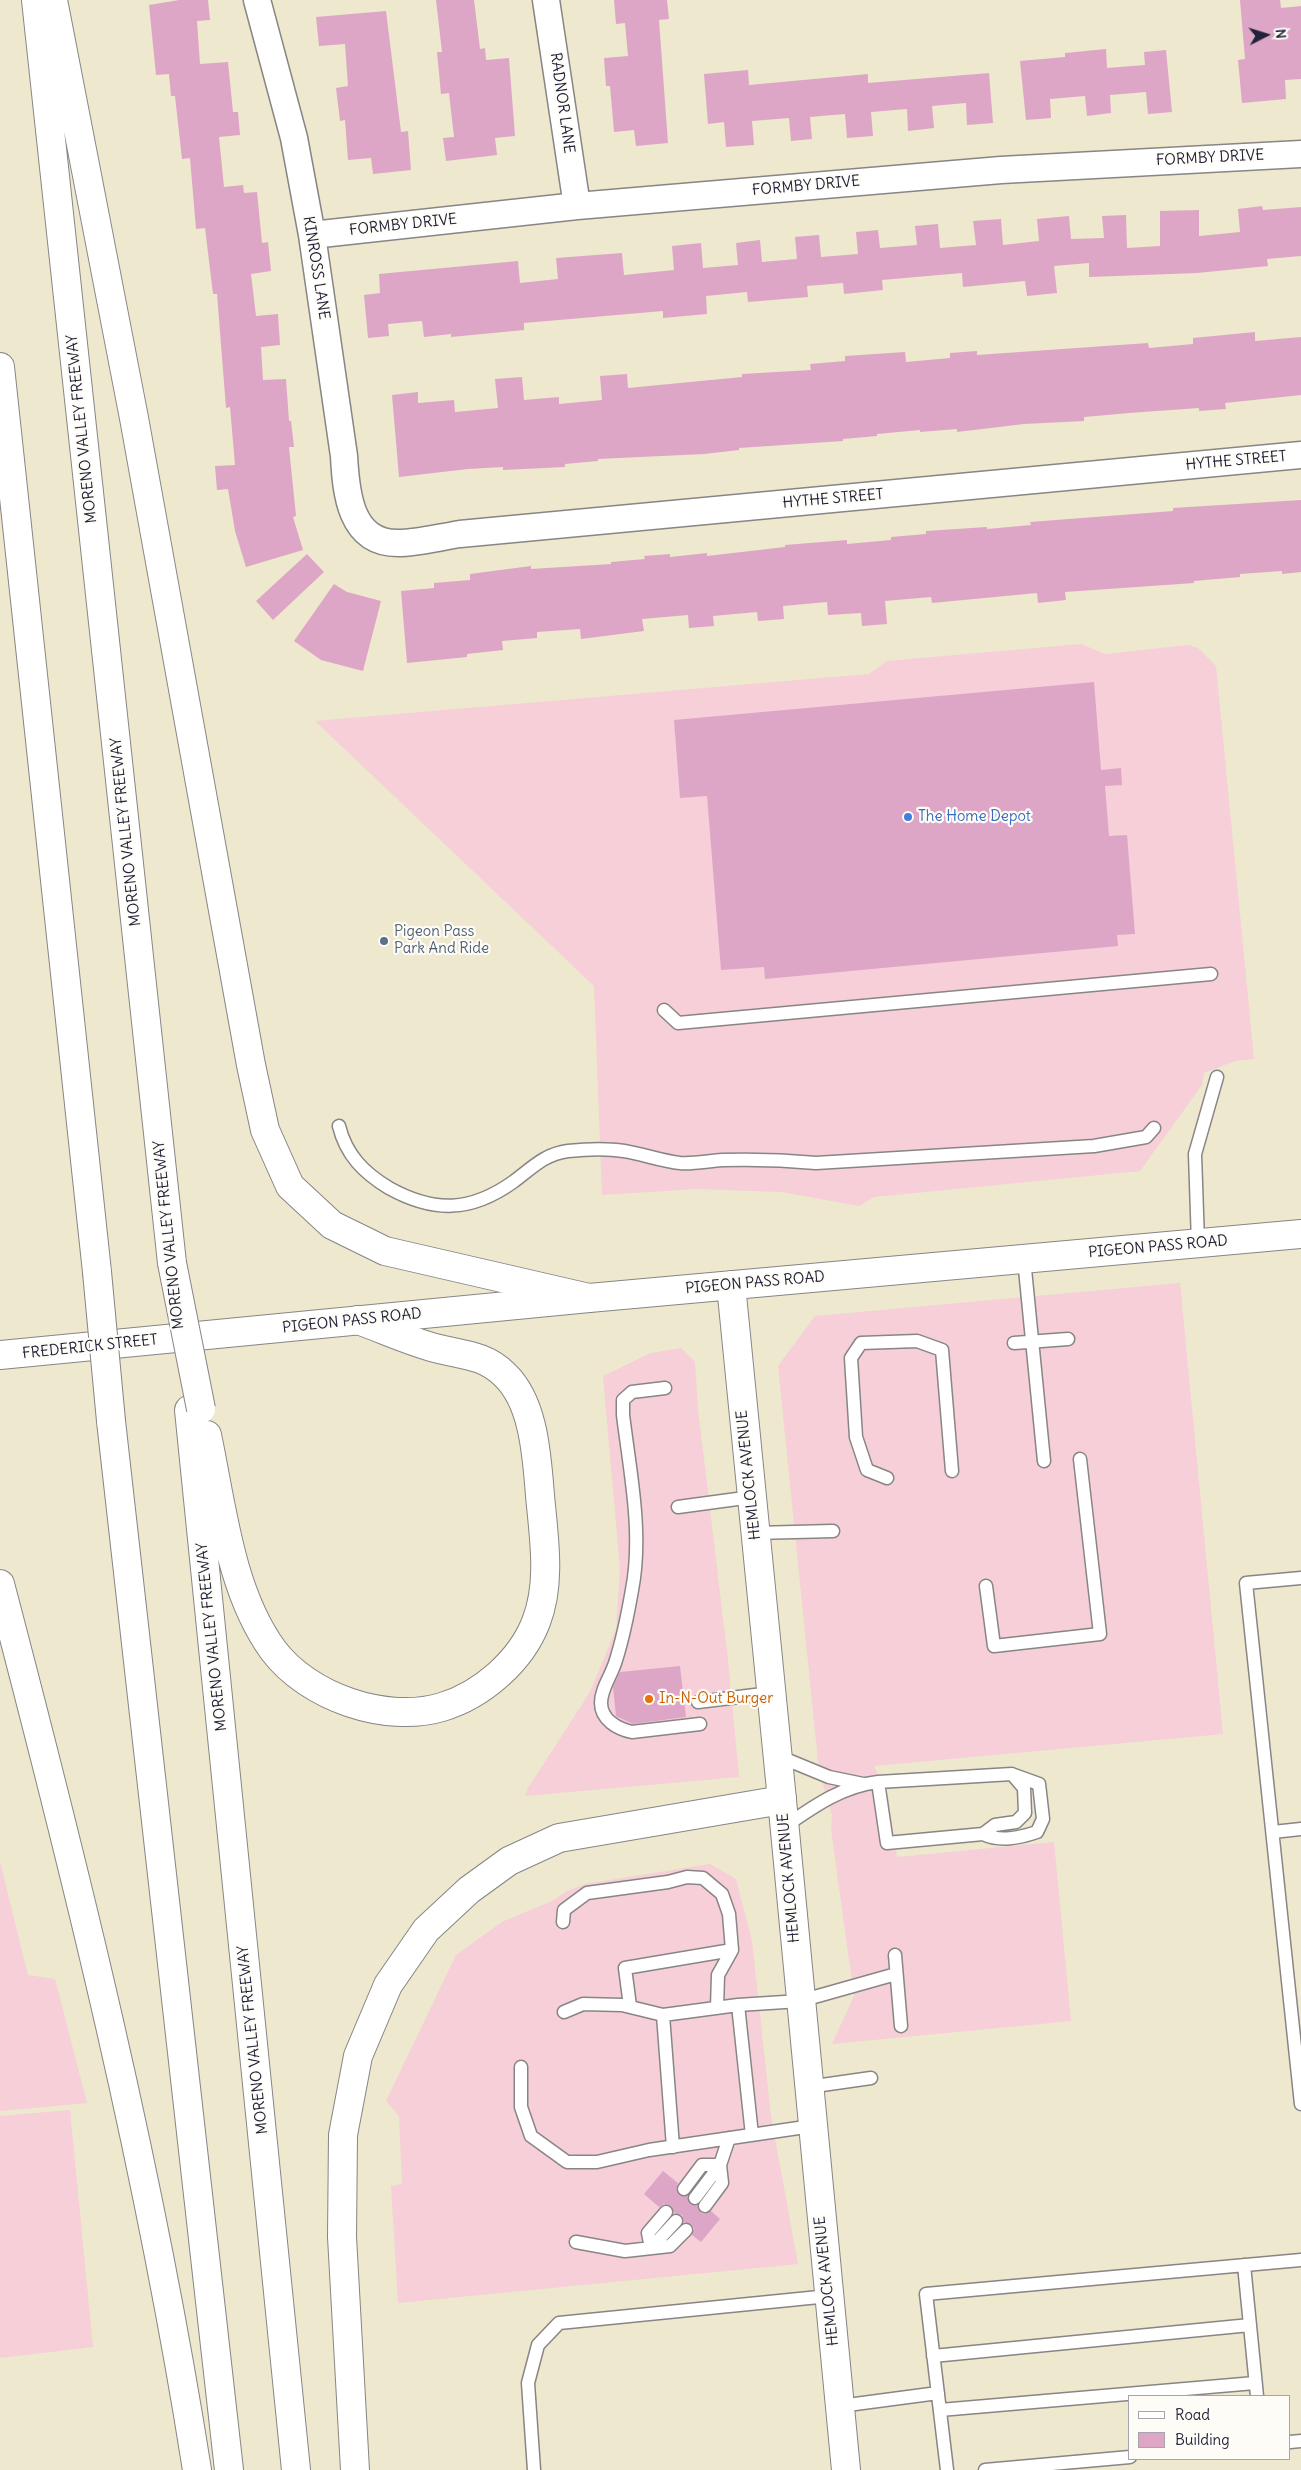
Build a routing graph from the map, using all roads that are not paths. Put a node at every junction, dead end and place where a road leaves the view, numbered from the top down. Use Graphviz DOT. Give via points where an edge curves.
graph roads {
  1 [pos="36,0"];
  2 [pos="53,0"];
  3 [pos="257,0"];
  4 [pos="546,0"];
  5 [pos="1301,154"];
  6 [pos="577,206"];
  7 [pos="312,235"];
  8 [pos="0,367"];
  9 [pos="1301,455"];
  10 [pos="367,534"];
  11 [pos="1211,974"];
  12 [pos="664,1010"];
  13 [pos="1217,1076"];
  14 [pos="339,1126"];
  15 [pos="1154,1128"];
  16 [pos="1301,1234"];
  17 [pos="1198,1244"];
  18 [pos="1024,1259"];
  19 [pos="731,1285"];
  20 [pos="589,1298"];
  21 [pos="358,1320"];
  22 [pos="209,1335"];
  23 [pos="1068,1339"];
  24 [pos="1032,1342"];
  25 [pos="1014,1343"];
  26 [pos="0,1355"];
  27 [pos="666,1388"];
  28 [pos="195,1410"];
  29 [pos="1080,1459"];
  30 [pos="1044,1461"];
  31 [pos="952,1471"];
  32 [pos="887,1478"];
  33 [pos="752,1497"];
  34 [pos="678,1507"];
  35 [pos="833,1531"];
  36 [pos="755,1533"];
  37 [pos="1301,1578"];
  38 [pos="0,1584"];
  39 [pos="986,1586"];
  40 [pos="771,1693"];
  41 [pos="698,1702"];
  42 [pos="700,1724"];
  43 [pos="778,1756"];
  44 [pos="1012,1774"];
  45 [pos="878,1782"];
  46 [pos="863,1784"];
  47 [pos="782,1800"];
  48 [pos="784,1827"];
  49 [pos="1301,1829"];
  50 [pos="1273,1832"];
  51 [pos="983,1834"];
  52 [pos="563,1922"];
  53 [pos="732,1950"];
  54 [pos="895,1955"];
  55 [pos="896,1974"];
  56 [pos="800,2002"];
  57 [pos="738,2005"];
  58 [pos="630,2006"];
  59 [pos="717,2008"];
  60 [pos="564,2012"];
  61 [pos="663,2015"];
  62 [pos="901,2026"];
  63 [pos="521,2067"];
  64 [pos="1299,2073"];
  65 [pos="871,2078"];
  66 [pos="808,2087"];
  67 [pos="1301,2104"];
  68 [pos="812,2126"];
  69 [pos="752,2135"];
  70 [pos="728,2138"];
  71 [pos="673,2147"];
  72 [pos="720,2165"];
  73 [pos="684,2188"];
  74 [pos="700,2202"];
  75 [pos="671,2217"];
  76 [pos="686,2230"];
  77 [pos="576,2242"];
  78 [pos="651,2248"];
  79 [pos="1301,2260"];
  80 [pos="1244,2265"];
  81 [pos="829,2296"];
  82 [pos="1250,2325"];
  83 [pos="933,2356"];
  84 [pos="1256,2390"];
  85 [pos="938,2393"];
  86 [pos="1177,2395"];
  87 [pos="1128,2398"];
  88 [pos="840,2406"];
  89 [pos="940,2410"];
  90 [pos="1128,2457"];
  91 [pos="197,2470"];
  92 [pos="229,2470"];
  93 [pos="296,2470"];
  94 [pos="355,2470"];
  95 [pos="534,2470"];
  96 [pos="846,2470"];
  97 [pos="947,2470"];
  98 [pos="985,2470"];
  1 -- 28 [label="main road, MORENO VALLEY FREEWAY, bridge" via="172,1263"];
  2 -- 20 [label="main road" via="134,418 265,1130 290,1186 332,1225 384,1251"];
  3 -- 7 [label="street, KINROSS LANE" via="294,138"];
  4 -- 6 [label="street, RADNOR LANE"];
  5 -- 6 [label="street, FORMBY DRIVE" via="1002,170"];
  6 -- 7 [label="street, FORMBY DRIVE"];
  7 -- 10 [label="street, KINROSS LANE" via="344,456 345,491 354,516"];
  8 -- 92 [label="main road, bridge" via="111,1421"];
  9 -- 10 [label="street, HYTHE STREET" via="399,543 382,541"];
  11 -- 12 [label="lane" via="678,1022"];
  13 -- 17 [label="lane" via="1195,1154"];
  14 -- 15 [label="lane" via="342,1140 351,1155 374,1179 420,1201 455,1207 488,1197 537,1162 564,1152 624,1151 680,1163 779,1159 816,1163 1094,1146 1146,1137"];
  16 -- 17 [label="main road, PIGEON PASS ROAD"];
  17 -- 18 [label="main road, PIGEON PASS ROAD"];
  18 -- 19 [label="main road, PIGEON PASS ROAD"];
  18 -- 24 [label="lane"];
  19 -- 20 [label="main road, PIGEON PASS ROAD"];
  19 -- 33 [label="main road, HEMLOCK AVENUE"];
  20 -- 21 [label="main road, PIGEON PASS ROAD"];
  21 -- 22 [label="main road, PIGEON PASS ROAD"];
  21 -- 28 [label="main road" via="436,1349 471,1355 492,1363 516,1389 529,1417 538,1476 545,1563 543,1595 536,1622 520,1651 501,1673 478,1691 442,1707 412,1712 373,1710 316,1688 274,1652 244,1598"];
  22 -- 26 [label="main road, FREDERICK STREET"];
  23 -- 24 [label="lane"];
  24 -- 25 [label="lane"];
  24 -- 30 [label="lane"];
  27 -- 42 [label="lane" via="632,1392 623,1400 637,1554 616,1662 601,1703 602,1713 624,1730 632,1732"];
  28 -- 93 [label="main road, MORENO VALLEY FREEWAY"];
  29 -- 39 [label="lane" via="1100,1634 994,1646"];
  31 -- 32 [label="lane" via="942,1350 917,1341 862,1343 851,1358 856,1437 867,1470"];
  33 -- 34 [label="lane"];
  33 -- 36 [label="main road, HEMLOCK AVENUE"];
  35 -- 36 [label="lane"];
  36 -- 40 [label="main road, HEMLOCK AVENUE"];
  37 -- 50 [label="lane" via="1246,1583"];
  38 -- 91 [label="main road" via="49,1770 131,2115"];
  40 -- 41 [label="lane"];
  40 -- 43 [label="main road, HEMLOCK AVENUE"];
  43 -- 46 [label="lane" via="829,1777"];
  43 -- 47 [label="main road, HEMLOCK AVENUE"];
  44 -- 45 [label="lane"];
  44 -- 51 [label="lane" via="1024,1788 1025,1813 1016,1822 995,1825"];
  44 -- 51 [label="lane" via="1039,1784 1043,1819 1037,1832 995,1839"];
  45 -- 46 [label="lane"];
  45 -- 51 [label="lane" via="887,1843"];
  46 -- 48 [label="lane" via="826,1799"];
  47 -- 48 [label="main road, HEMLOCK AVENUE"];
  47 -- 94 [label="main road" via="559,1838 510,1860 469,1890 426,1930 388,1985 358,2056 343,2135 342,2237"];
  48 -- 56 [label="main road, HEMLOCK AVENUE"];
  49 -- 50 [label="lane"];
  50 -- 64 [label="lane"];
  52 -- 53 [label="lane" via="564,1910 586,1893 687,1877 702,1878 722,1894 729,1914"];
  53 -- 58 [label="lane" via="625,1968"];
  53 -- 59 [label="lane" via="718,1975"];
  54 -- 55 [label="lane"];
  55 -- 56 [label="lane"];
  55 -- 62 [label="lane"];
  56 -- 57 [label="lane"];
  56 -- 66 [label="main road, HEMLOCK AVENUE"];
  57 -- 59 [label="lane"];
  57 -- 69 [label="lane"];
  58 -- 60 [label="lane" via="583,2004"];
  58 -- 61 [label="lane"];
  59 -- 61 [label="lane"];
  61 -- 71 [label="lane"];
  63 -- 71 [label="lane" via="521,2107 531,2136 566,2162 597,2162"];
  64 -- 67 [label="lane"];
  65 -- 66 [label="lane"];
  66 -- 68 [label="main road, HEMLOCK AVENUE"];
  68 -- 69 [label="lane"];
  68 -- 81 [label="main road, HEMLOCK AVENUE"];
  69 -- 70 [label="lane"];
  70 -- 71 [label="lane"];
  70 -- 72 [label="lane"];
  72 -- 73 [label="lane" via="702,2165"];
  72 -- 74 [label="lane" via="722,2183"];
  75 -- 78 [label="lane"];
  76 -- 78 [label="lane" via="670,2246"];
  77 -- 78 [label="lane" via="625,2251"];
  79 -- 80 [label="lane"];
  80 -- 82 [label="lane"];
  80 -- 83 [label="lane" via="926,2294"];
  81 -- 88 [label="main road, HEMLOCK AVENUE"];
  81 -- 95 [label="lane" via="559,2324 538,2345 528,2382"];
  82 -- 83 [label="lane"];
  82 -- 84 [label="lane"];
  83 -- 85 [label="lane"];
  84 -- 86 [label="lane"];
  85 -- 88 [label="lane"];
  85 -- 89 [label="lane"];
  87 -- 89 [label="lane"];
  88 -- 96 [label="main road, HEMLOCK AVENUE"];
  89 -- 97 [label="lane"];
  90 -- 98 [label="lane"];
}
